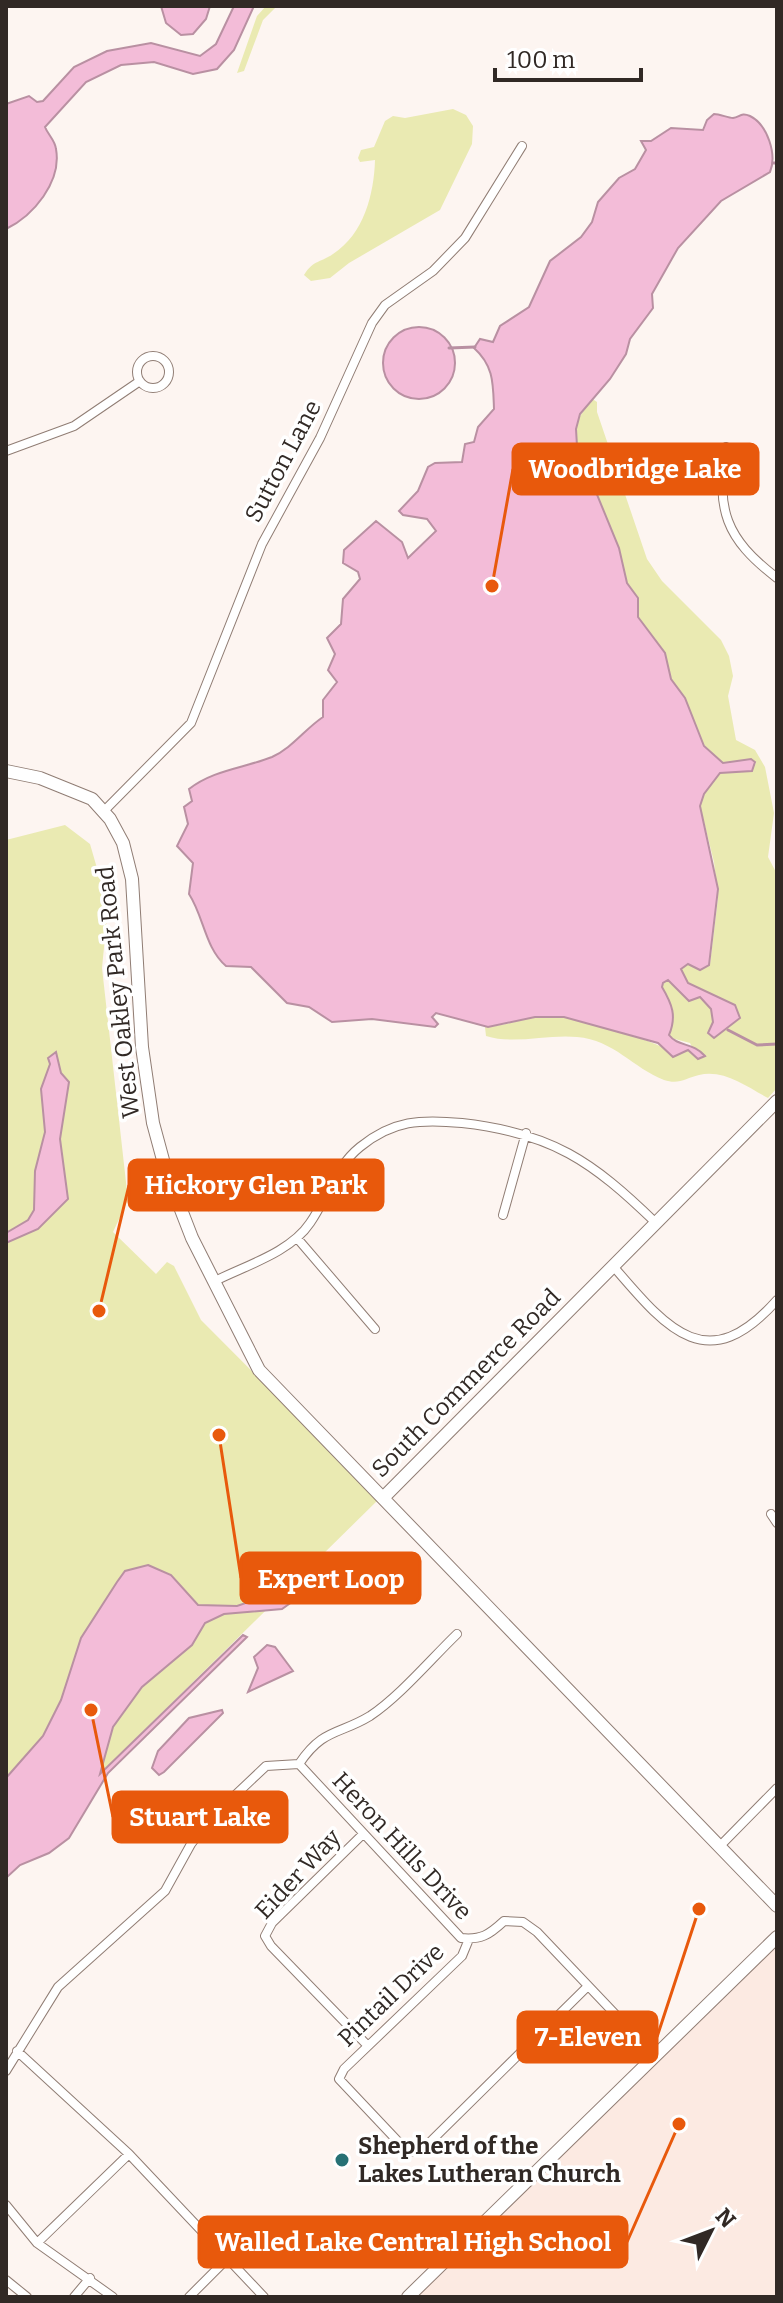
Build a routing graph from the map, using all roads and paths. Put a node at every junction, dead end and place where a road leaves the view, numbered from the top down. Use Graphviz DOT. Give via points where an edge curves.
graph roads {
  1 [pos="522,146"];
  2 [pos="140,381"];
  3 [pos="726,447"];
  4 [pos="6,451"];
  5 [pos="777,578"];
  6 [pos="6,771"];
  7 [pos="103,812"];
  8 [pos="777,1101"];
  9 [pos="526,1133"];
  10 [pos="503,1215"];
  11 [pos="656,1223"];
  12 [pos="297,1238"];
  13 [pos="613,1266"];
  14 [pos="213,1282"];
  15 [pos="777,1300"];
  16 [pos="375,1329"];
  17 [pos="384,1497"];
  18 [pos="457,1634"];
  19 [pos="301,1767"];
  20 [pos="777,1788"];
  21 [pos="362,1835"];
  22 [pos="719,1847"];
  23 [pos="777,1906"];
  24 [pos="777,1937"];
  25 [pos="469,1939"];
  26 [pos="588,1986"];
  27 [pos="368,2046"];
  28 [pos="17,2051"];
  29 [pos="654,2055"];
  30 [pos="6,2071"];
  31 [pos="129,2154"];
  32 [pos="6,2205"];
  33 [pos="37,2243"];
  34 [pos="229,2257"];
  35 [pos="90,2278"];
  36 [pos="6,2280"];
  37 [pos="265,2296"];
  38 [pos="27,2297"];
  39 [pos="74,2297"];
  40 [pos="113,2297"];
  41 [pos="189,2297"];
  42 [pos="408,2297"];
  1 -- 7 [label="street, Sutton Lane" via="465,238 433,271 385,305 372,323 320,438 262,544 191,723"];
  2 -- 4 [label="street" via="74,426"];
  3 -- 5 [label="street" via="723,512 749,552"];
  6 -- 7 [label="street, West Oakley Park Road" via="68,788 92,799"];
  7 -- 14 [label="street, West Oakley Park Road" via="123,843 132,879 142,1047 153,1123 171,1184"];
  8 -- 11 [label="street, South Commerce Road"];
  9 -- 10 [label="street"];
  9 -- 11 [label="street" via="592,1165"];
  9 -- 12 [label="street" via="433,1119 391,1126 344,1161"];
  11 -- 13 [label="street, South Commerce Road"];
  12 -- 14 [label="street"];
  12 -- 16 [label="street"];
  13 -- 15 [label="street" via="676,1329 702,1341 741,1335"];
  13 -- 17 [label="street, South Commerce Road"];
  14 -- 17 [label="street, West Oakley Park Road" via="259,1370"];
  17 -- 22 [label="street, South Commerce Road"];
  18 -- 19 [label="street" via="369,1716 317,1742"];
  19 -- 21 [label="street, Heron Hills Drive"];
  19 -- 28 [label="street, Heron Hills Drive" via="266,1766 210,1819 165,1891 58,1987"];
  20 -- 22 [label="street"];
  21 -- 25 [label="street, Heron Hills Drive" via="461,1938"];
  21 -- 27 [label="street, Eider Way" via="265,1936"];
  22 -- 23 [label="street, South Commerce Road"];
  24 -- 29 [label="street"];
  25 -- 26 [label="street, Heron Hills Drive" via="490,1935 504,1921 523,1922"];
  25 -- 27 [label="street, Pintail Drive" via="462,1956"];
  26 -- 27 [label="street, Pintail Drive" via="416,2152 394,2140 339,2079"];
  26 -- 29 [label="street, Heron Hills Drive"];
  28 -- 30 [label="street, Heron Hills Drive"];
  28 -- 31 [label="street"];
  29 -- 42 [label="street"];
  31 -- 33 [label="street"];
  31 -- 34 [label="street"];
  32 -- 33 [label="street"];
  33 -- 35 [label="street"];
  34 -- 37 [label="street"];
  34 -- 41 [label="street"];
  35 -- 39 [label="street"];
  35 -- 40 [label="street"];
  36 -- 38 [label="street"];
}
